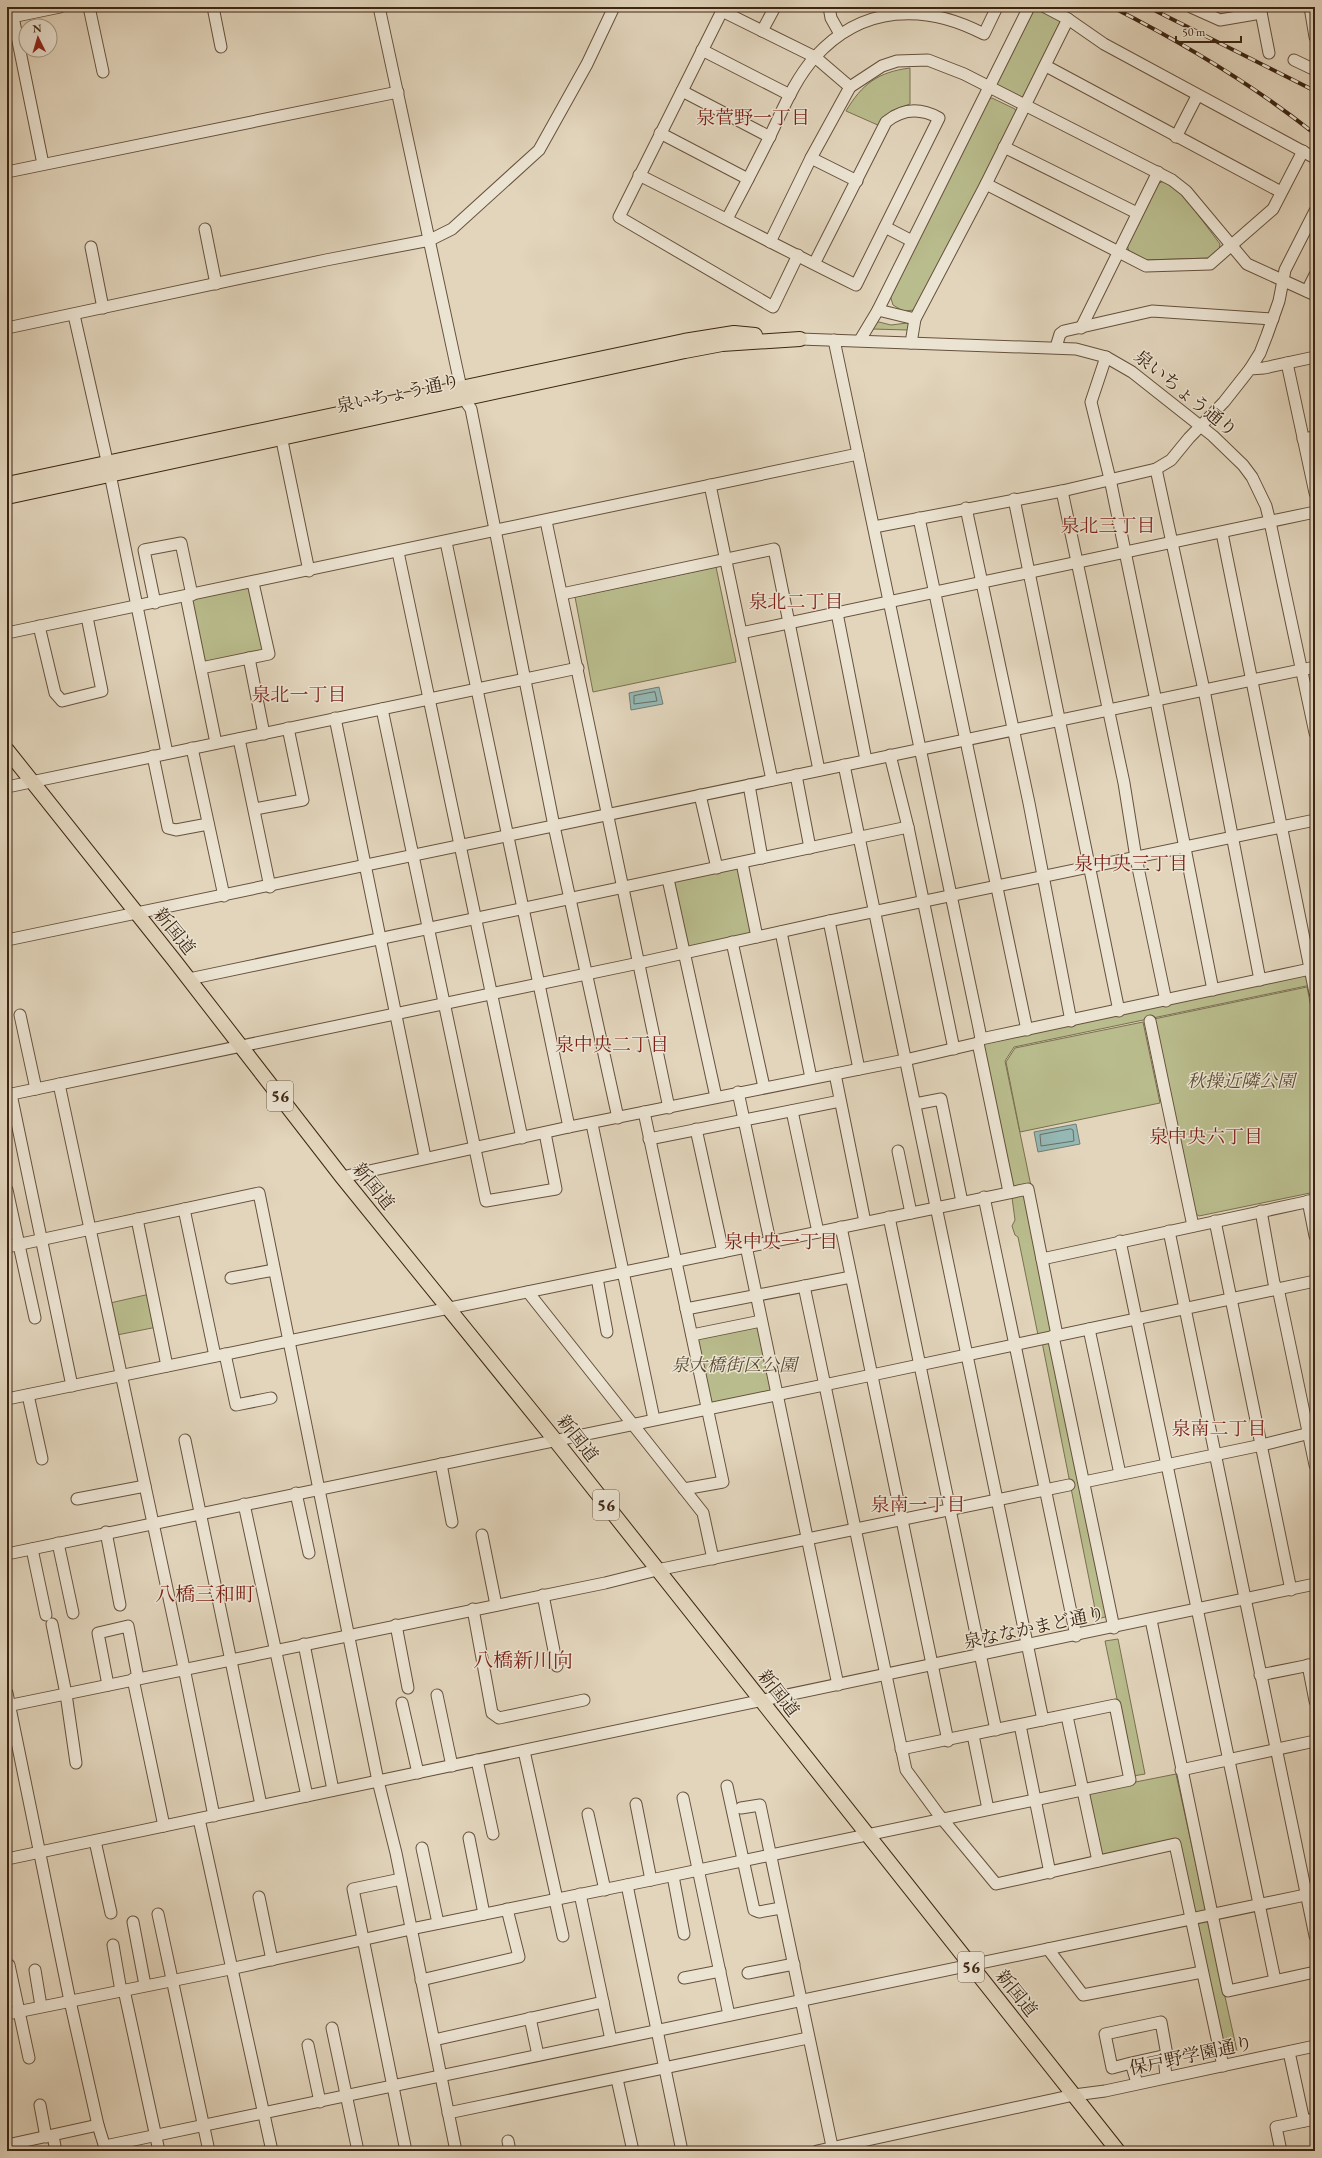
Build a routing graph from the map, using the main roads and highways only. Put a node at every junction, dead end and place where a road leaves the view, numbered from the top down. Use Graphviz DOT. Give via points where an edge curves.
graph roads {
  1 [pos="800,338"];
  2 [pos="108,469"];
  3 [pos="7,484"];
  4 [pos="7,497"];
  5 [pos="7,750"];
  6 [pos="1118,2151"];
  1 -- 2 [label="main road, 泉いちょう通り" via="722,344 463,393"];
  2 -- 3 [label="main road, 泉いちょう通り"];
  2 -- 4 [label="main road, 泉いちょう通り"];
  5 -- 6 [label="main road, 新国道 / 56" via="342,1177 555,1440"];
}
